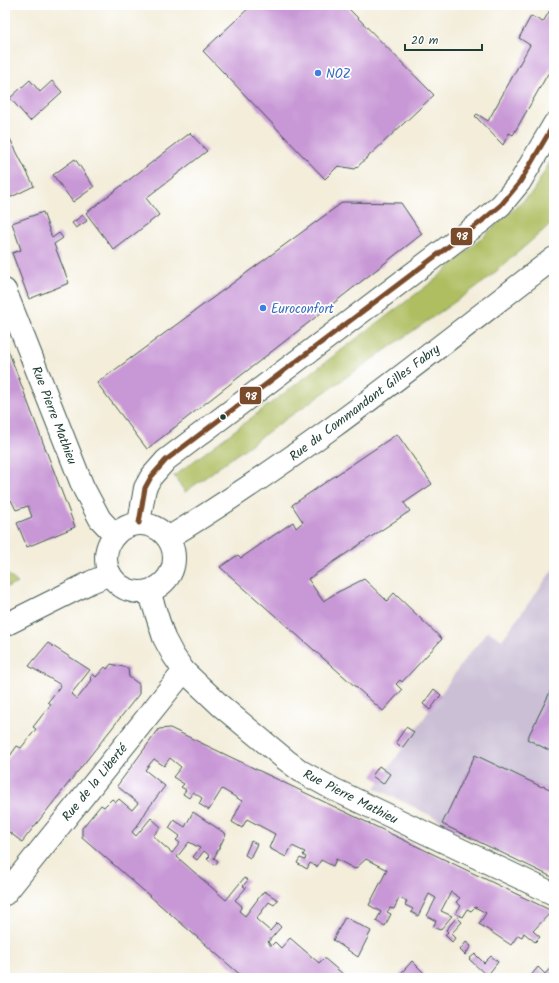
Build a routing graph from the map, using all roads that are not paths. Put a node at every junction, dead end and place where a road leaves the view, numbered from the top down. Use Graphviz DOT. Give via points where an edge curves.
graph roads {
  1 [pos="554,124"];
  2 [pos="554,258"];
  3 [pos="5,290"];
  4 [pos="139,523"];
  5 [pos="115,535"];
  6 [pos="168,538"];
  7 [pos="110,574"];
  8 [pos="149,590"];
  9 [pos="5,625"];
  10 [pos="184,671"];
  11 [pos="5,894"];
  12 [pos="554,894"];
  1 -- 4 [label="street" via="520,182 501,205 166,460 145,488"];
  2 -- 6 [label="street, Rue du Commandant Gilles Fabry" via="351,415 205,516"];
  3 -- 5 [label="street, Rue Pierre Mathieu" via="83,486 100,520"];
  4 -- 5 [label="street" via="126,527"];
  4 -- 6 [label="street" via="159,529"];
  5 -- 7 [label="street" via="107,551"];
  6 -- 8 [label="street" via="174,551 173,569 162,584"];
  7 -- 8 [label="street" via="127,589 140,592"];
  7 -- 9 [label="street"];
  8 -- 10 [label="street, Rue Pierre Mathieu" via="164,638"];
  10 -- 11 [label="street, Rue de la Liberté"];
  10 -- 12 [label="street, Rue Pierre Mathieu" via="221,706 302,772 333,790"];
}
